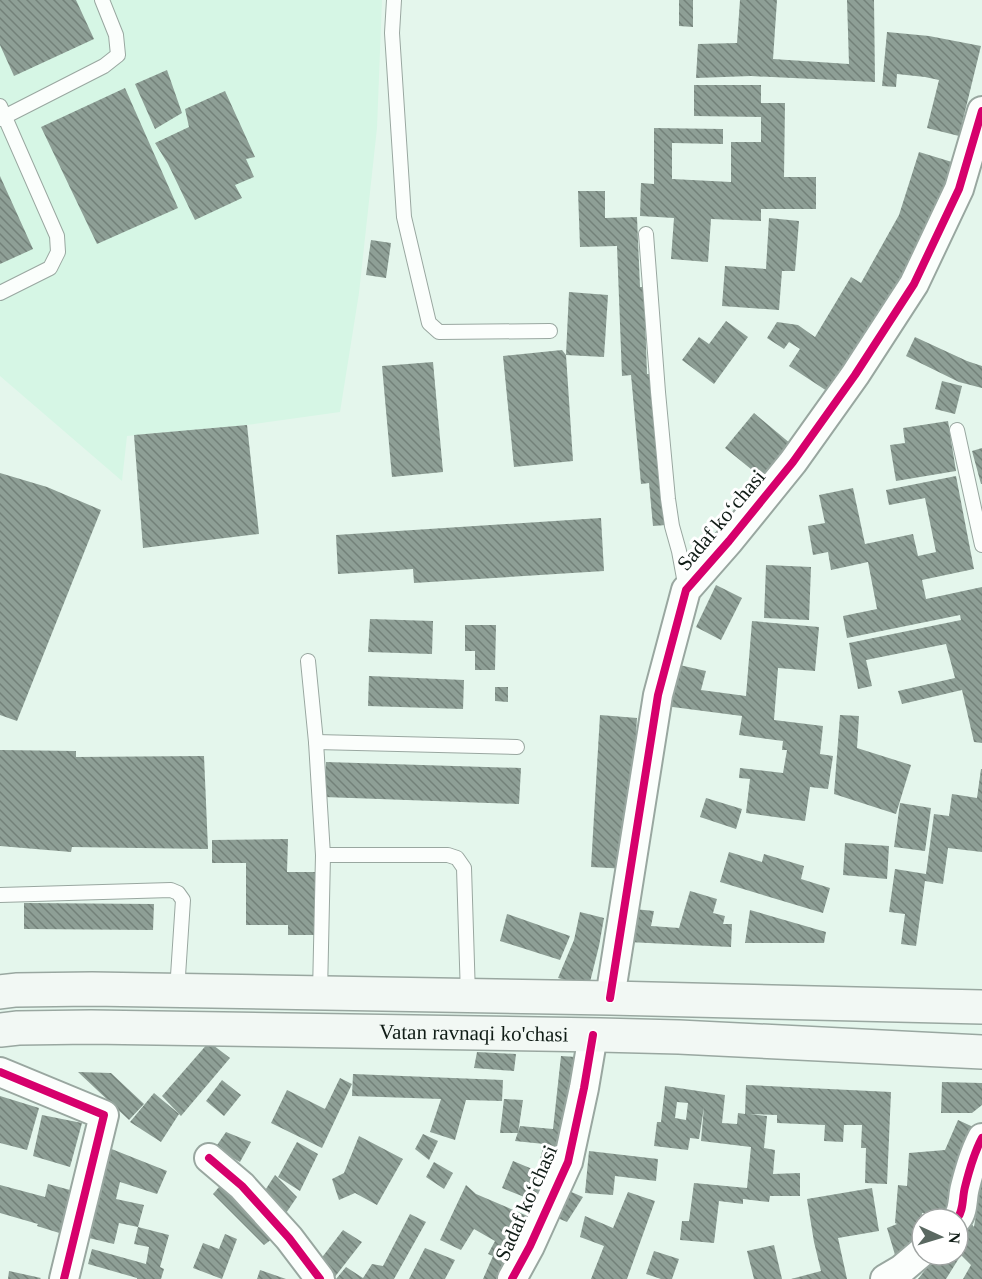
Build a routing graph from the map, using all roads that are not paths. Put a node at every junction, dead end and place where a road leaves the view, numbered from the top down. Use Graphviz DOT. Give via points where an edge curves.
graph roads {
  1 [pos="102,0"];
  2 [pos="394,0"];
  3 [pos="982,111"];
  4 [pos="2,114"];
  5 [pos="970,194"];
  6 [pos="646,234"];
  7 [pos="0,292"];
  8 [pos="549,331"];
  9 [pos="957,429"];
  10 [pos="982,545"];
  11 [pos="686,590"];
  12 [pos="308,661"];
  13 [pos="316,742"];
  14 [pos="517,747"];
  15 [pos="323,855"];
  16 [pos="0,895"];
  17 [pos="177,991"];
  18 [pos="0,992"];
  19 [pos="320,993"];
  20 [pos="468,996"];
  21 [pos="610,998"];
  22 [pos="680,1000"];
  23 [pos="982,1007"];
  24 [pos="0,1030"];
  25 [pos="593,1035"];
  26 [pos="679,1037"];
  27 [pos="982,1052"];
  28 [pos="0,1072"];
  29 [pos="982,1138"];
  30 [pos="209,1158"];
  31 [pos="962,1207"];
  32 [pos="910,1262"];
  33 [pos="64,1279"];
  34 [pos="320,1279"];
  35 [pos="512,1279"];
  36 [pos="885,1279"];
  1 -- 4 [label="lane" via="116,35 118,55 104,66"];
  2 -- 8 [label="lane" via="392,33 404,218 429,323 439,332"];
  3 -- 5 [label="street, Sadaf koʻchasi"];
  4 -- 7 [label="lane" via="57,236 58,252 50,268"];
  5 -- 11 [label="street, Sadaf koʻchasi" via="855,375 793,462"];
  6 -- 11 [label="lane" via="668,499"];
  9 -- 10 [label="lane"];
  11 -- 21 [label="street, Sadaf koʻchasi" via="658,695"];
  12 -- 13 [label="lane"];
  13 -- 14 [label="lane"];
  13 -- 15 [label="lane"];
  15 -- 19 [label="lane"];
  15 -- 20 [label="lane" via="457,858 464,868"];
  16 -- 17 [label="lane" via="171,890 178,893 183,900"];
  17 -- 18 [label="main road, Vatan ravnaqi ko'chasi"];
  17 -- 19 [label="main road, Vatan ravnaqi ko'chasi"];
  19 -- 20 [label="main road, Vatan ravnaqi ko'chasi"];
  20 -- 21 [label="main road, Vatan ravnaqi ko'chasi"];
  21 -- 22 [label="main road, Vatan ravnaqi ko'chasi"];
  22 -- 23 [label="main road, Vatan ravnaqi ko'chasi"];
  22 -- 26 [label="main road"];
  24 -- 25 [label="main road, Vatan ravnaqi ko'chasi" via="91,1027"];
  25 -- 26 [label="main road, Vatan ravnaqi ko'chasi"];
  25 -- 35 [label="street, Sadaf koʻchasi" via="568,1162"];
  26 -- 27 [label="main road, Vatan ravnaqi ko'chasi"];
  28 -- 33 [label="street" via="104,1115"];
  29 -- 31 [label="street"];
  30 -- 34 [label="street" via="242,1186"];
  32 -- 36 [label="street"];
}
